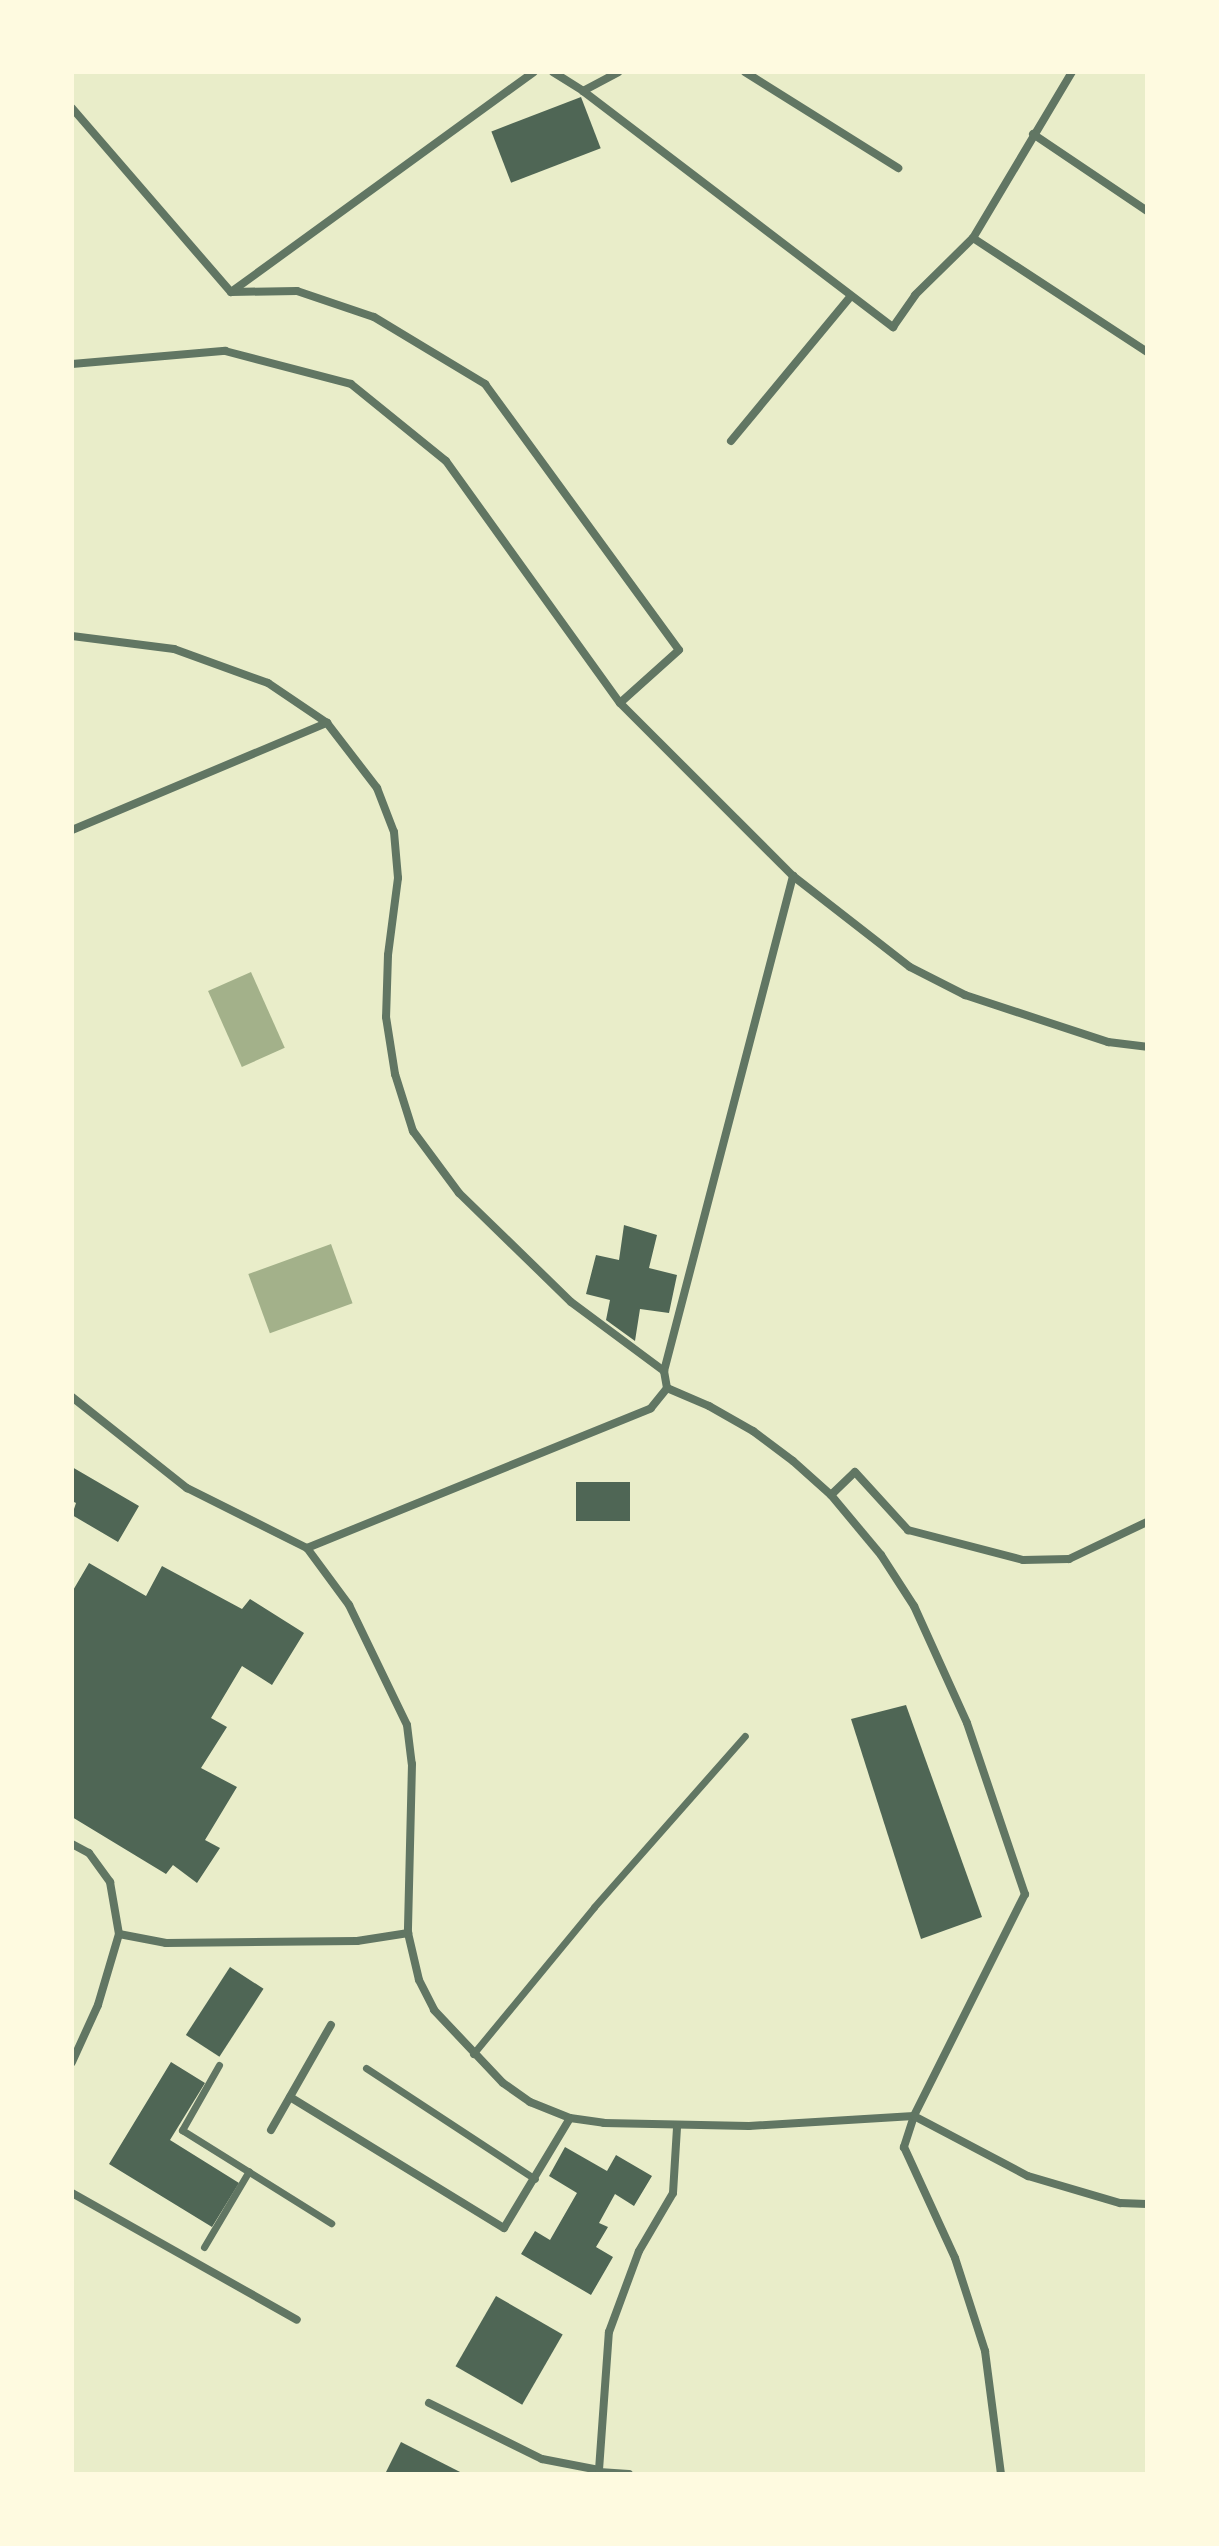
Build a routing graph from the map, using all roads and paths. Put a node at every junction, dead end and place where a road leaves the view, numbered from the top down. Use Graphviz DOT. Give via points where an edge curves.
graph roads {
  1 [pos="534,72"];
  2 [pos="553,72"];
  3 [pos="618,72"];
  4 [pos="745,72"];
  5 [pos="1072,72"];
  6 [pos="583,91"];
  7 [pos="72,108"];
  8 [pos="1033,134"];
  9 [pos="898,168"];
  10 [pos="1147,211"];
  11 [pos="973,238"];
  12 [pos="231,292"];
  13 [pos="850,297"];
  14 [pos="1147,352"];
  15 [pos="72,364"];
  16 [pos="731,441"];
  17 [pos="72,636"];
  18 [pos="620,703"];
  19 [pos="327,723"];
  20 [pos="72,830"];
  21 [pos="793,876"];
  22 [pos="1147,1047"];
  23 [pos="664,1371"];
  24 [pos="667,1388"];
  25 [pos="72,1397"];
  26 [pos="831,1495"];
  27 [pos="1147,1522"];
  28 [pos="307,1548"];
  29 [pos="745,1736"];
  30 [pos="72,1844"];
  31 [pos="408,1933"];
  32 [pos="119,1934"];
  33 [pos="331,2025"];
  34 [pos="473,2054"];
  35 [pos="72,2062"];
  36 [pos="219,2065"];
  37 [pos="366,2068"];
  38 [pos="290,2097"];
  39 [pos="914,2116"];
  40 [pos="570,2118"];
  41 [pos="677,2127"];
  42 [pos="271,2130"];
  43 [pos="249,2171"];
  44 [pos="535,2179"];
  45 [pos="72,2193"];
  46 [pos="1147,2204"];
  47 [pos="331,2223"];
  48 [pos="204,2247"];
  49 [pos="297,2320"];
  50 [pos="429,2403"];
  51 [pos="599,2472"];
  52 [pos="629,2474"];
  53 [pos="1001,2474"];
  1 -- 12 [label="street"];
  2 -- 6 [label="street"];
  3 -- 6 [label="street"];
  4 -- 9 [label="street"];
  5 -- 8 [label="street"];
  6 -- 13 [label="street"];
  7 -- 12 [label="street"];
  8 -- 10 [label="street"];
  8 -- 11 [label="street"];
  11 -- 13 [label="street" via="915,295 893,327"];
  11 -- 14 [label="street"];
  12 -- 18 [label="street" via="297,291 374,317 485,384 679,650"];
  13 -- 16 [label="street"];
  15 -- 18 [label="street" via="225,351 351,384 446,461"];
  17 -- 19 [label="street" via="174,649 268,683"];
  18 -- 21 [label="street"];
  19 -- 20 [label="street"];
  19 -- 23 [label="street" via="377,788 394,832 398,878 386,1017 395,1074 413,1131 459,1193 571,1302"];
  21 -- 22 [label="street" via="910,967 965,995 1108,1042"];
  21 -- 23 [label="street"];
  23 -- 24 [label="street"];
  24 -- 26 [label="street" via="753,1431"];
  24 -- 28 [label="street" via="651,1408"];
  25 -- 28 [label="street" via="187,1488"];
  26 -- 27 [label="street" via="855,1472 908,1530 1023,1560 1069,1559"];
  26 -- 39 [label="street" via="881,1555 935,1649 967,1723 1025,1894"];
  28 -- 31 [label="street" via="349,1605 407,1725 412,1764"];
  29 -- 34 [label="street"];
  30 -- 32 [label="street" via="89,1853 110,1882"];
  31 -- 32 [label="street" via="357,1941 166,1943"];
  31 -- 34 [label="street" via="419,1980 434,2010"];
  32 -- 35 [label="street" via="98,2005"];
  33 -- 38 [label="street"];
  34 -- 40 [label="street" via="530,2102"];
  36 -- 43 [label="street" via="182,2130"];
  37 -- 44 [label="street"];
  38 -- 42 [label="street"];
  38 -- 44 [label="street" via="504,2228"];
  39 -- 41 [label="street"];
  39 -- 46 [label="street" via="1028,2176 1120,2203"];
  39 -- 53 [label="street" via="904,2147 955,2258 985,2351"];
  40 -- 41 [label="street"];
  40 -- 44 [label="street"];
  41 -- 51 [label="street" via="673,2193 639,2251 609,2332"];
  43 -- 47 [label="street"];
  43 -- 48 [label="street"];
  45 -- 49 [label="street"];
  50 -- 51 [label="street" via="542,2459"];
  51 -- 52 [label="street"];
}
